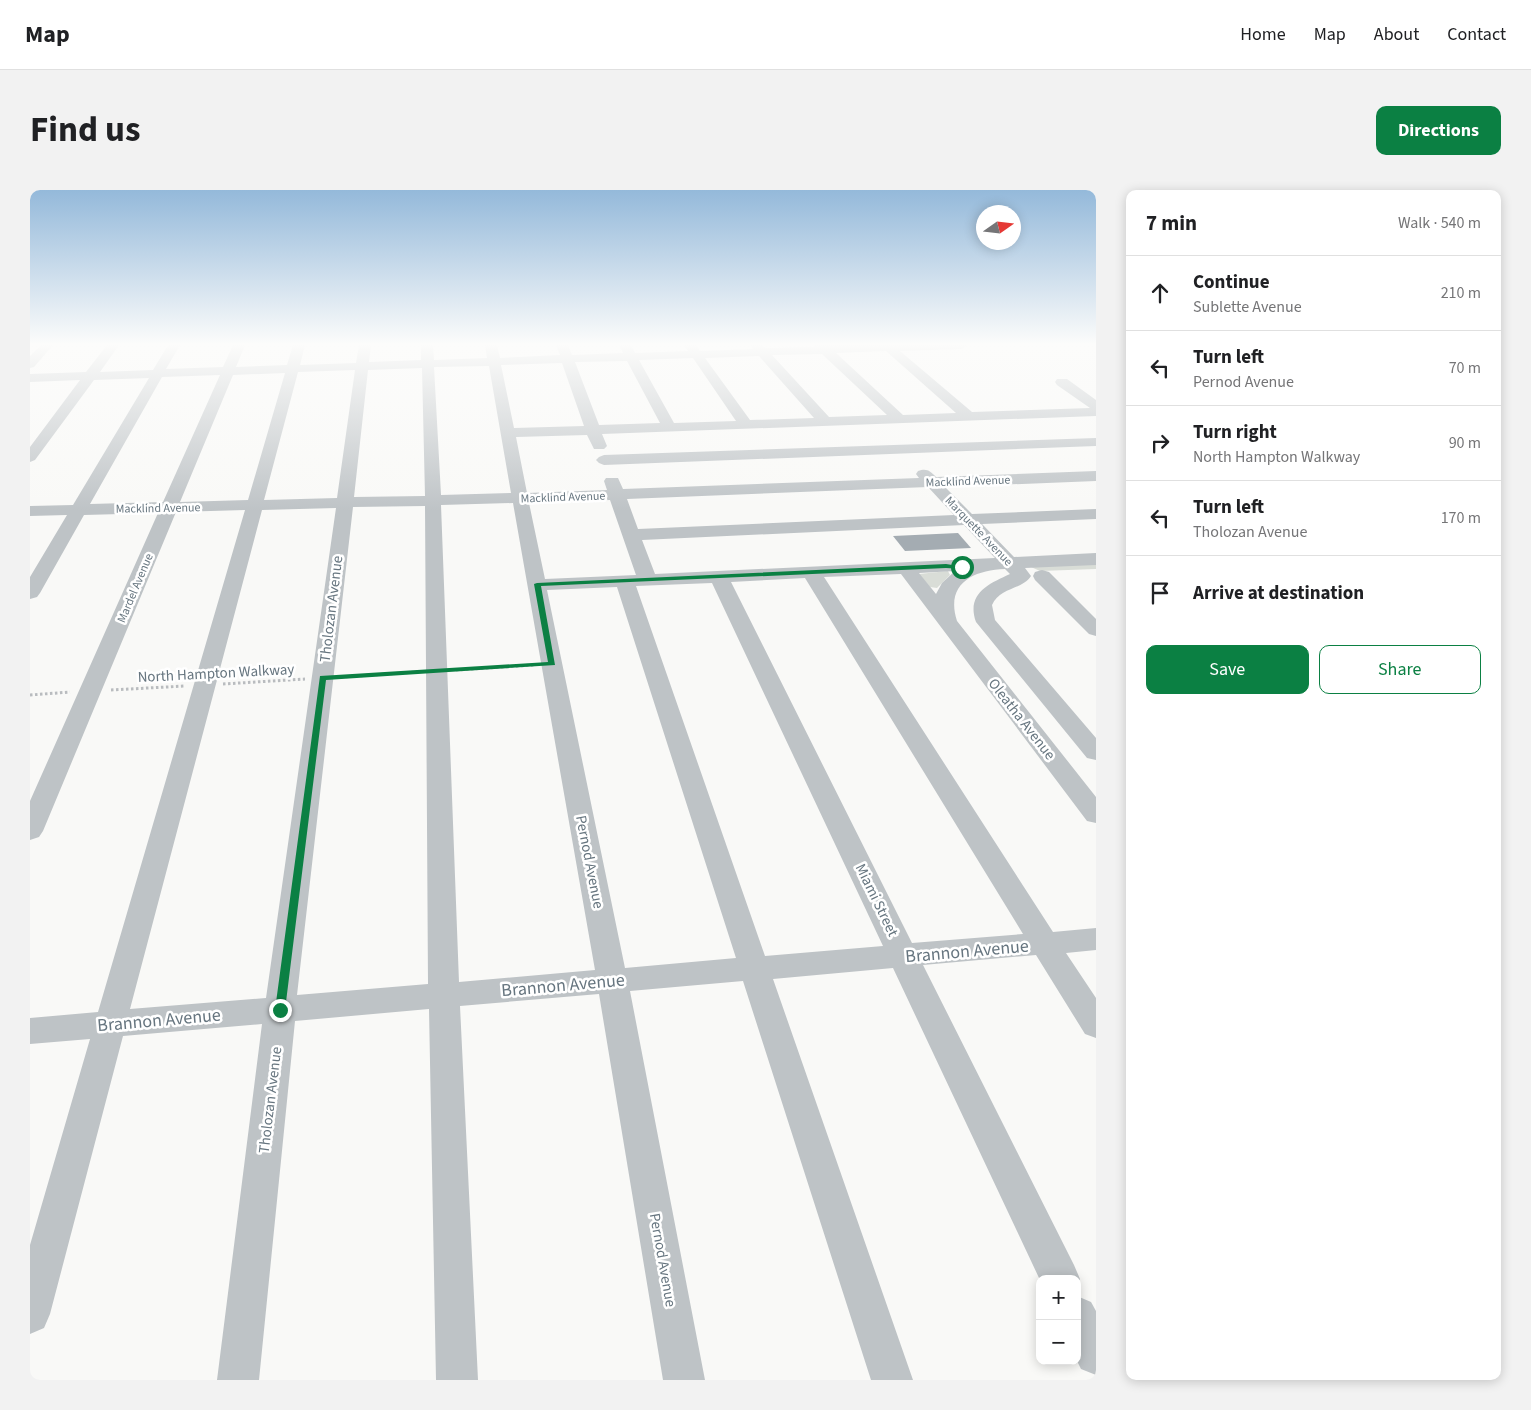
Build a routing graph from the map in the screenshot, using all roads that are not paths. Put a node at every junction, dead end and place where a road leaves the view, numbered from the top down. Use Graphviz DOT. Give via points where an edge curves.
graph roads {
  1 [pos="72,401"];
  2 [pos="141,401"];
  3 [pos="214,401"];
  4 [pos="284,401"];
  5 [pos="358,401"];
  6 [pos="429,401"];
  7 [pos="502,401"];
  8 [pos="582,401"];
  9 [pos="655,401"];
  10 [pos="729,401"];
  11 [pos="806,401"];
  12 [pos="879,401"];
  13 [pos="949,401"];
  14 [pos="1096,412"];
  15 [pos="969,418"];
  16 [pos="900,420"];
  17 [pos="875,421"];
  18 [pos="825,422"];
  19 [pos="746,425"];
  20 [pos="670,428"];
  21 [pos="593,430"];
  22 [pos="508,433"];
  23 [pos="1080,442"];
  24 [pos="1096,442"];
  25 [pos="902,449"];
  26 [pos="1096,454"];
  27 [pos="30,457"];
  28 [pos="604,460"];
  29 [pos="1096,476"];
  30 [pos="931,482"];
  31 [pos="617,494"];
  32 [pos="521,498"];
  33 [pos="433,501"];
  34 [pos="345,503"];
  35 [pos="256,506"];
  36 [pos="169,508"];
  37 [pos="79,510"];
  38 [pos="30,511"];
  39 [pos="1096,514"];
  40 [pos="967,520"];
  41 [pos="632,535"];
  42 [pos="1096,559"];
  43 [pos="946,566"];
  44 [pos="906,568"];
  45 [pos="974,568"];
  46 [pos="1016,569"];
  47 [pos="812,572"];
  48 [pos="1096,573"];
  49 [pos="719,577"];
  50 [pos="636,580"];
  51 [pos="537,584"];
  52 [pos="30,593"];
  53 [pos="948,623"];
  54 [pos="1096,630"];
  55 [pos="1096,753"];
  56 [pos="1096,815"];
  57 [pos="30,831"];
  58 [pos="1096,939"];
  59 [pos="1044,944"];
  60 [pos="904,956"];
  61 [pos="754,969"];
  62 [pos="612,981"];
  63 [pos="444,995"];
  64 [pos="280,1010"];
  65 [pos="112,1023"];
  66 [pos="1096,1025"];
  67 [pos="30,1031"];
  68 [pos="1058,1275"];
  69 [pos="30,1314"];
  70 [pos="1079,1320"];
  71 [pos="1096,1354"];
  72 [pos="238,1380"];
  73 [pos="457,1380"];
  74 [pos="684,1380"];
  75 [pos="892,1380"];
  1 -- 27 [label="street"];
  2 -- 37 [label="street"];
  3 -- 36 [label="street, Mardel Avenue"];
  4 -- 35 [label="street"];
  5 -- 34 [label="street, Tholozan Avenue"];
  6 -- 33 [label="street"];
  7 -- 22 [label="street, Pernod Avenue"];
  8 -- 21 [label="street"];
  9 -- 20 [label="street"];
  10 -- 19 [label="street"];
  11 -- 18 [label="street"];
  12 -- 16 [label="street"];
  13 -- 15 [label="street"];
  14 -- 15 [label="street"];
  15 -- 16 [label="street"];
  16 -- 17 [label="street"];
  17 -- 18 [label="street"];
  17 -- 25 [label="street, Marquette Avenue"];
  18 -- 19 [label="street"];
  19 -- 20 [label="street"];
  20 -- 21 [label="street"];
  21 -- 22 [label="street"];
  21 -- 28 [label="street"];
  22 -- 32 [label="street, Pernod Avenue"];
  23 -- 24 [label="street"];
  23 -- 25 [label="street"];
  23 -- 26 [label="street"];
  25 -- 28 [label="street"];
  25 -- 30 [label="street, Marquette Avenue"];
  28 -- 31 [label="street"];
  29 -- 30 [label="street, Macklind Avenue"];
  30 -- 31 [label="street, Macklind Avenue"];
  30 -- 40 [label="street, Marquette Avenue"];
  31 -- 32 [label="street, Macklind Avenue"];
  31 -- 41 [label="street"];
  32 -- 33 [label="street, Macklind Avenue"];
  32 -- 51 [label="street, Pernod Avenue"];
  33 -- 34 [label="street, Macklind Avenue"];
  33 -- 63 [label="street"];
  34 -- 35 [label="street, Macklind Avenue"];
  34 -- 64 [label="street, Tholozan Avenue"];
  35 -- 36 [label="street, Macklind Avenue"];
  35 -- 65 [label="street"];
  36 -- 37 [label="street, Macklind Avenue"];
  36 -- 57 [label="street, Mardel Avenue"];
  37 -- 38 [label="street, Macklind Avenue"];
  37 -- 52 [label="street"];
  39 -- 40 [label="street"];
  40 -- 41 [label="street"];
  40 -- 46 [label="street, Marquette Avenue"];
  41 -- 50 [label="street"];
  42 -- 46 [label="street"];
  43 -- 44 [label="street"];
  43 -- 45 [label="street"];
  43 -- 46 [label="street"];
  44 -- 47 [label="street"];
  44 -- 53 [label="street, Oleatha Avenue"];
  45 -- 46 [label="street, Oleatha Avenue"];
  45 -- 46 [label="street"];
  45 -- 53 [label="street, Oleatha Avenue" via="953,581 942,601"];
  46 -- 48 [label="street"];
  46 -- 54 [label="street, Marquette Avenue"];
  46 -- 55 [label="street" via="986,597 981,613"];
  47 -- 49 [label="street"];
  47 -- 59 [label="street"];
  49 -- 50 [label="street"];
  49 -- 60 [label="street, Miami Street"];
  50 -- 51 [label="street"];
  50 -- 61 [label="street"];
  51 -- 62 [label="street, Pernod Avenue"];
  53 -- 56 [label="street, Oleatha Avenue"];
  58 -- 59 [label="street, Brannon Avenue"];
  59 -- 60 [label="street, Brannon Avenue"];
  59 -- 66 [label="street"];
  60 -- 61 [label="street, Brannon Avenue"];
  60 -- 68 [label="street, Miami Street"];
  61 -- 62 [label="street, Brannon Avenue"];
  61 -- 75 [label="street"];
  62 -- 63 [label="street, Brannon Avenue"];
  62 -- 74 [label="street, Pernod Avenue"];
  63 -- 64 [label="street, Brannon Avenue"];
  63 -- 73 [label="street"];
  64 -- 65 [label="street, Brannon Avenue"];
  64 -- 72 [label="street, Tholozan Avenue"];
  65 -- 67 [label="street, Brannon Avenue"];
  65 -- 69 [label="street"];
  70 -- 71 [label="street"];
}
